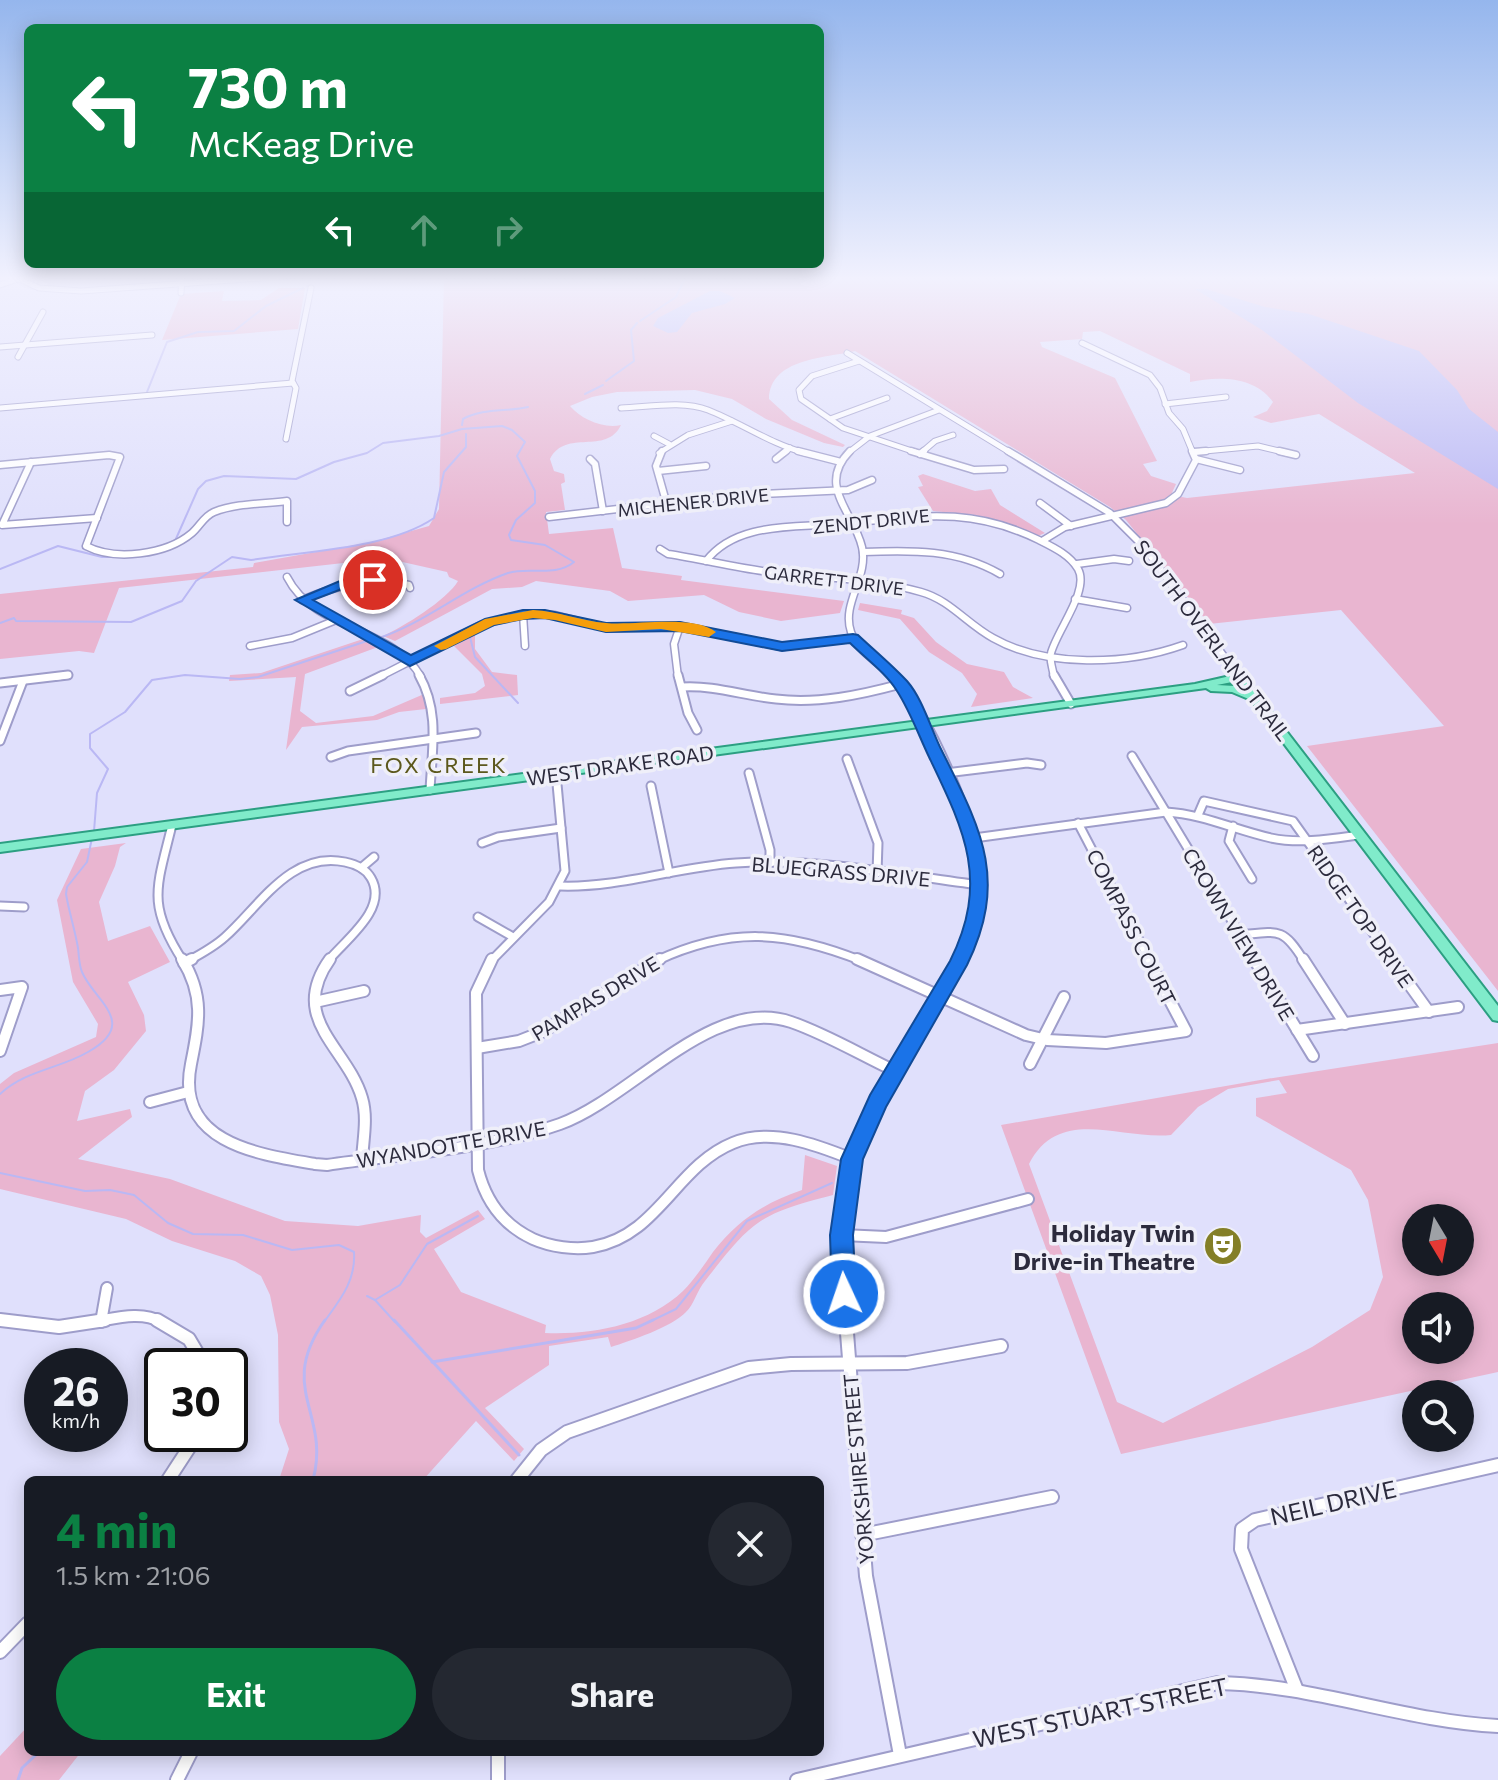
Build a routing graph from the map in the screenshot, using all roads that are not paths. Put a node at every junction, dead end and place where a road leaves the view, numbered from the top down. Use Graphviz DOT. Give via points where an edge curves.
graph roads {
  1 [pos="298,359"];
  2 [pos="856,359"];
  3 [pos="1116,359"];
  4 [pos="859,361"];
  5 [pos="293,383"];
  6 [pos="1226,397"];
  7 [pos="887,398"];
  8 [pos="1165,404"];
  9 [pos="0,408"];
  10 [pos="621,408"];
  11 [pos="939,410"];
  12 [pos="830,419"];
  13 [pos="732,421"];
  14 [pos="953,435"];
  15 [pos="654,436"];
  16 [pos="866,438"];
  17 [pos="286,439"];
  18 [pos="669,444"];
  19 [pos="790,448"];
  20 [pos="920,454"];
  21 [pos="1195,455"];
  22 [pos="1296,455"];
  23 [pos="590,459"];
  24 [pos="776,459"];
  25 [pos="31,462"];
  26 [pos="841,462"];
  27 [pos="0,465"];
  28 [pos="706,466"];
  29 [pos="1004,469"];
  30 [pos="1240,470"];
  31 [pos="658,471"];
  32 [pos="872,480"];
  33 [pos="836,490"];
  34 [pos="1040,503"];
  35 [pos="667,505"];
  36 [pos="603,511"];
  37 [pos="549,517"];
  38 [pos="1116,517"];
  39 [pos="97,518"];
  40 [pos="287,522"];
  41 [pos="851,523"];
  42 [pos="2,525"];
  43 [pos="1071,526"];
  44 [pos="1042,541"];
  45 [pos="660,549"];
  46 [pos="863,552"];
  47 [pos="706,561"];
  48 [pos="1129,561"];
  49 [pos="1077,564"];
  50 [pos="1000,574"];
  51 [pos="287,577"];
  52 [pos="861,581"];
  53 [pos="410,588"];
  54 [pos="1075,599"];
  55 [pos="302,600"];
  56 [pos="1127,608"];
  57 [pos="523,614"];
  58 [pos="336,620"];
  59 [pos="680,626"];
  60 [pos="853,638"];
  61 [pos="1183,645"];
  62 [pos="250,646"];
  63 [pos="525,646"];
  64 [pos="1050,655"];
  65 [pos="410,662"];
  66 [pos="68,675"];
  67 [pos="1239,677"];
  68 [pos="23,681"];
  69 [pos="0,683"];
  70 [pos="901,684"];
  71 [pos="682,687"];
  72 [pos="1195,687"];
  73 [pos="350,691"];
  74 [pos="1071,704"];
  75 [pos="1259,704"];
  76 [pos="923,724"];
  77 [pos="697,730"];
  78 [pos="476,733"];
  79 [pos="1,738"];
  80 [pos="432,741"];
  81 [pos="1132,756"];
  82 [pos="331,757"];
  83 [pos="847,759"];
  84 [pos="1041,765"];
  85 [pos="556,773"];
  86 [pos="749,773"];
  87 [pos="946,773"];
  88 [pos="651,786"];
  89 [pos="430,790"];
  90 [pos="1166,812"];
  91 [pos="1198,815"];
  92 [pos="1078,823"];
  93 [pos="172,825"];
  94 [pos="1233,826"];
  95 [pos="561,828"];
  96 [pos="1359,835"];
  97 [pos="974,838"];
  98 [pos="1308,841"];
  99 [pos="482,843"];
  100 [pos="0,848"];
  101 [pos="374,857"];
  102 [pos="770,863"];
  103 [pos="361,868"];
  104 [pos="669,873"];
  105 [pos="877,873"];
  106 [pos="1252,879"];
  107 [pos="980,885"];
  108 [pos="560,886"];
  109 [pos="0,906"];
  110 [pos="24,907"];
  111 [pos="478,917"];
  112 [pos="1240,935"];
  113 [pos="513,937"];
  114 [pos="184,963"];
  115 [pos="0,990"];
  116 [pos="364,991"];
  117 [pos="939,995"];
  118 [pos="1064,997"];
  119 [pos="315,1002"];
  120 [pos="1458,1007"];
  121 [pos="1429,1012"];
  122 [pos="1498,1016"];
  123 [pos="1345,1024"];
  124 [pos="1297,1030"];
  125 [pos="1186,1031"];
  126 [pos="1040,1039"];
  127 [pos="477,1048"];
  128 [pos="0,1051"];
  129 [pos="1313,1056"];
  130 [pos="1030,1064"];
  131 [pos="895,1071"];
  132 [pos="188,1092"];
  133 [pos="150,1102"];
  134 [pos="478,1143"];
  135 [pos="852,1159"];
  136 [pos="362,1160"];
  137 [pos="1028,1199"];
  138 [pos="842,1235"];
  139 [pos="107,1288"];
  140 [pos="0,1320"];
  141 [pos="101,1322"];
  142 [pos="1001,1346"];
  143 [pos="194,1348"];
  144 [pos="849,1364"];
  145 [pos="186,1452"];
  146 [pos="1498,1465"];
  147 [pos="171,1476"];
  148 [pos="520,1476"];
  149 [pos="1052,1497"];
  150 [pos="862,1535"];
  151 [pos="24,1627"];
  152 [pos="0,1652"];
  153 [pos="1296,1688"];
  154 [pos="1498,1726"];
  155 [pos="900,1755"];
  156 [pos="189,1756"];
  157 [pos="498,1756"];
  158 [pos="177,1780"];
  159 [pos="498,1780"];
  160 [pos="797,1780"];
  1 -- 5 [label="street"];
  2 -- 4 [label="street, SOUTH OVERLAND TRAIL"];
  3 -- 8 [label="street" via="1150,375"];
  4 -- 11 [label="street, SOUTH OVERLAND TRAIL"];
  4 -- 12 [label="street" via="818,373 801,385 805,403"];
  5 -- 9 [label="street"];
  5 -- 17 [label="street"];
  6 -- 8 [label="street"];
  7 -- 12 [label="street"];
  8 -- 21 [label="street"];
  10 -- 13 [label="street" via="698,407"];
  11 -- 16 [label="street"];
  11 -- 38 [label="street, SOUTH OVERLAND TRAIL"];
  12 -- 16 [label="street"];
  13 -- 18 [label="street"];
  13 -- 19 [label="street"];
  14 -- 20 [label="street"];
  15 -- 18 [label="street"];
  16 -- 20 [label="street"];
  16 -- 26 [label="street"];
  18 -- 31 [label="street" via="657,457"];
  19 -- 24 [label="street"];
  19 -- 26 [label="street"];
  20 -- 29 [label="street" via="967,470"];
  21 -- 22 [label="street" via="1258,446"];
  21 -- 30 [label="street"];
  21 -- 38 [label="street" via="1171,500"];
  23 -- 36 [label="street"];
  25 -- 27 [label="street"];
  25 -- 39 [label="street" via="120,457"];
  25 -- 42 [label="street"];
  26 -- 33 [label="street"];
  28 -- 31 [label="street"];
  31 -- 35 [label="street"];
  32 -- 33 [label="street, MICHENER DRIVE"];
  33 -- 35 [label="street, MICHENER DRIVE"];
  33 -- 41 [label="street"];
  34 -- 43 [label="street"];
  35 -- 36 [label="street, MICHENER DRIVE"];
  36 -- 37 [label="street, MICHENER DRIVE"];
  38 -- 43 [label="street"];
  38 -- 67 [label="street, SOUTH OVERLAND TRAIL"];
  39 -- 40 [label="street" via="86,546 120,554 177,540 216,510 287,501"];
  39 -- 42 [label="street"];
  41 -- 44 [label="street, ZENDT DRIVE" via="953,515"];
  41 -- 46 [label="street"];
  41 -- 47 [label="street, ZENDT DRIVE" via="747,534 724,543"];
  43 -- 44 [label="street"];
  44 -- 49 [label="street, ZENDT DRIVE"];
  45 -- 47 [label="street, GARRETT DRIVE"];
  46 -- 50 [label="street" via="948,552"];
  46 -- 52 [label="street"];
  47 -- 52 [label="street, GARRETT DRIVE"];
  48 -- 49 [label="street"];
  49 -- 54 [label="street" via="1082,579"];
  51 -- 55 [label="street"];
  52 -- 60 [label="street" via="848,613"];
  52 -- 64 [label="street, GARRETT DRIVE" via="935,596 1004,644"];
  53 -- 55 [label="street" via="390,581 362,581"];
  54 -- 56 [label="street"];
  54 -- 64 [label="street"];
  55 -- 58 [label="street"];
  57 -- 59 [label="street" via="555,615 606,628"];
  57 -- 63 [label="street"];
  57 -- 65 [label="street" via="490,622"];
  58 -- 62 [label="street" via="292,638"];
  58 -- 65 [label="street"];
  59 -- 60 [label="street" via="782,647"];
  59 -- 71 [label="street" via="674,644"];
  60 -- 70 [label="street, YORKSHIRE STREET"];
  61 -- 64 [label="street, GARRETT DRIVE" via="1099,659"];
  64 -- 74 [label="street" via="1054,677"];
  65 -- 73 [label="street"];
  65 -- 80 [label="street" via="431,698"];
  66 -- 68 [label="street"];
  67 -- 72 [label="main road, WEST DRAKE ROAD"];
  67 -- 75 [label="main road, SOUTH OVERLAND TRAIL"];
  68 -- 69 [label="street"];
  68 -- 79 [label="street"];
  70 -- 71 [label="street" via="801,701 717,686"];
  70 -- 76 [label="street, YORKSHIRE STREET"];
  71 -- 77 [label="street" via="689,720"];
  72 -- 74 [label="main road, WEST DRAKE ROAD"];
  72 -- 75 [label="main road" via="1234,689"];
  74 -- 76 [label="main road, WEST DRAKE ROAD"];
  75 -- 96 [label="main road, SOUTH OVERLAND TRAIL"];
  76 -- 85 [label="main road, WEST DRAKE ROAD"];
  76 -- 87 [label="street, YORKSHIRE STREET"];
  78 -- 80 [label="street"];
  80 -- 82 [label="street"];
  80 -- 89 [label="street"];
  81 -- 90 [label="street, CROWN VIEW DRIVE"];
  83 -- 105 [label="street" via="878,843"];
  84 -- 87 [label="street"];
  85 -- 89 [label="main road, WEST DRAKE ROAD"];
  85 -- 95 [label="street"];
  86 -- 102 [label="street"];
  87 -- 97 [label="street, YORKSHIRE STREET"];
  88 -- 104 [label="street"];
  89 -- 93 [label="main road, WEST DRAKE ROAD"];
  90 -- 91 [label="street"];
  90 -- 92 [label="street"];
  90 -- 112 [label="street, CROWN VIEW DRIVE"];
  91 -- 94 [label="street"];
  91 -- 98 [label="street, RIDGE TOP DRIVE" via="1204,801 1293,821"];
  92 -- 97 [label="street"];
  92 -- 125 [label="street, COMPASS COURT"];
  93 -- 100 [label="main road, WEST DRAKE ROAD"];
  93 -- 114 [label="street" via="157,911"];
  94 -- 98 [label="street" via="1271,838"];
  94 -- 106 [label="street" via="1229,841"];
  95 -- 99 [label="street"];
  95 -- 108 [label="street" via="565,862"];
  96 -- 98 [label="street"];
  96 -- 122 [label="main road, SOUTH OVERLAND TRAIL"];
  97 -- 107 [label="street, YORKSHIRE STREET"];
  98 -- 121 [label="street, RIDGE TOP DRIVE"];
  101 -- 103 [label="street"];
  102 -- 104 [label="street, BLUEGRASS DRIVE"];
  102 -- 105 [label="street, BLUEGRASS DRIVE"];
  103 -- 114 [label="street" via="324,862 285,875 226,937"];
  103 -- 119 [label="street" via="373,881 370,911 321,971"];
  104 -- 108 [label="street, BLUEGRASS DRIVE" via="596,887"];
  105 -- 107 [label="street, BLUEGRASS DRIVE"];
  107 -- 117 [label="street, YORKSHIRE STREET" via="968,945"];
  108 -- 113 [label="street"];
  109 -- 110 [label="street"];
  111 -- 113 [label="street"];
  112 -- 123 [label="street" via="1277,931 1289,937"];
  112 -- 124 [label="street, CROWN VIEW DRIVE"];
  113 -- 127 [label="street" via="478,981"];
  114 -- 132 [label="street" via="199,991 201,1011"];
  115 -- 128 [label="street" via="22,987"];
  116 -- 119 [label="street"];
  117 -- 126 [label="street, PAMPAS DRIVE"];
  117 -- 127 [label="street, PAMPAS DRIVE" via="829,946 790,937 741,936 670,954 524,1039"];
  117 -- 131 [label="street, YORKSHIRE STREET"];
  118 -- 126 [label="street"];
  119 -- 136 [label="street" via="318,1021 363,1100"];
  120 -- 121 [label="street"];
  121 -- 123 [label="street"];
  123 -- 124 [label="street"];
  124 -- 129 [label="street, CROWN VIEW DRIVE"];
  125 -- 126 [label="street, PAMPAS DRIVE" via="1101,1045"];
  126 -- 130 [label="street"];
  127 -- 134 [label="street"];
  131 -- 134 [label="street, WYANDOTTE DRIVE" via="790,1022 742,1018 706,1032 580,1116"];
  131 -- 135 [label="street, YORKSHIRE STREET"];
  132 -- 133 [label="street"];
  132 -- 136 [label="street, WYANDOTTE DRIVE" via="200,1122 226,1139 303,1163"];
  134 -- 135 [label="street" via="481,1185 503,1221 539,1242 574,1248 602,1246 639,1229 711,1154 733,1142 783,1139"];
  134 -- 136 [label="street, WYANDOTTE DRIVE"];
  135 -- 138 [label="street, YORKSHIRE STREET"];
  137 -- 138 [label="street" via="886,1237"];
  138 -- 144 [label="street, YORKSHIRE STREET"];
  139 -- 141 [label="street"];
  140 -- 141 [label="street" via="59,1327"];
  141 -- 143 [label="street" via="154,1318 189,1339"];
  142 -- 144 [label="street" via="907,1363"];
  144 -- 148 [label="street" via="749,1368 587,1423 541,1450"];
  144 -- 150 [label="street, YORKSHIRE STREET"];
  145 -- 147 [label="street"];
  146 -- 153 [label="street, NEIL DRIVE" via="1255,1520 1242,1529 1241,1549"];
  149 -- 150 [label="street"];
  150 -- 155 [label="street, YORKSHIRE STREET" via="875,1634"];
  151 -- 152 [label="street"];
  153 -- 154 [label="street, WEST STUART STREET" via="1456,1723"];
  153 -- 155 [label="street, WEST STUART STREET" via="1256,1681 1218,1683"];
  155 -- 160 [label="street, WEST STUART STREET"];
  156 -- 158 [label="street"];
  157 -- 159 [label="street"];
}
